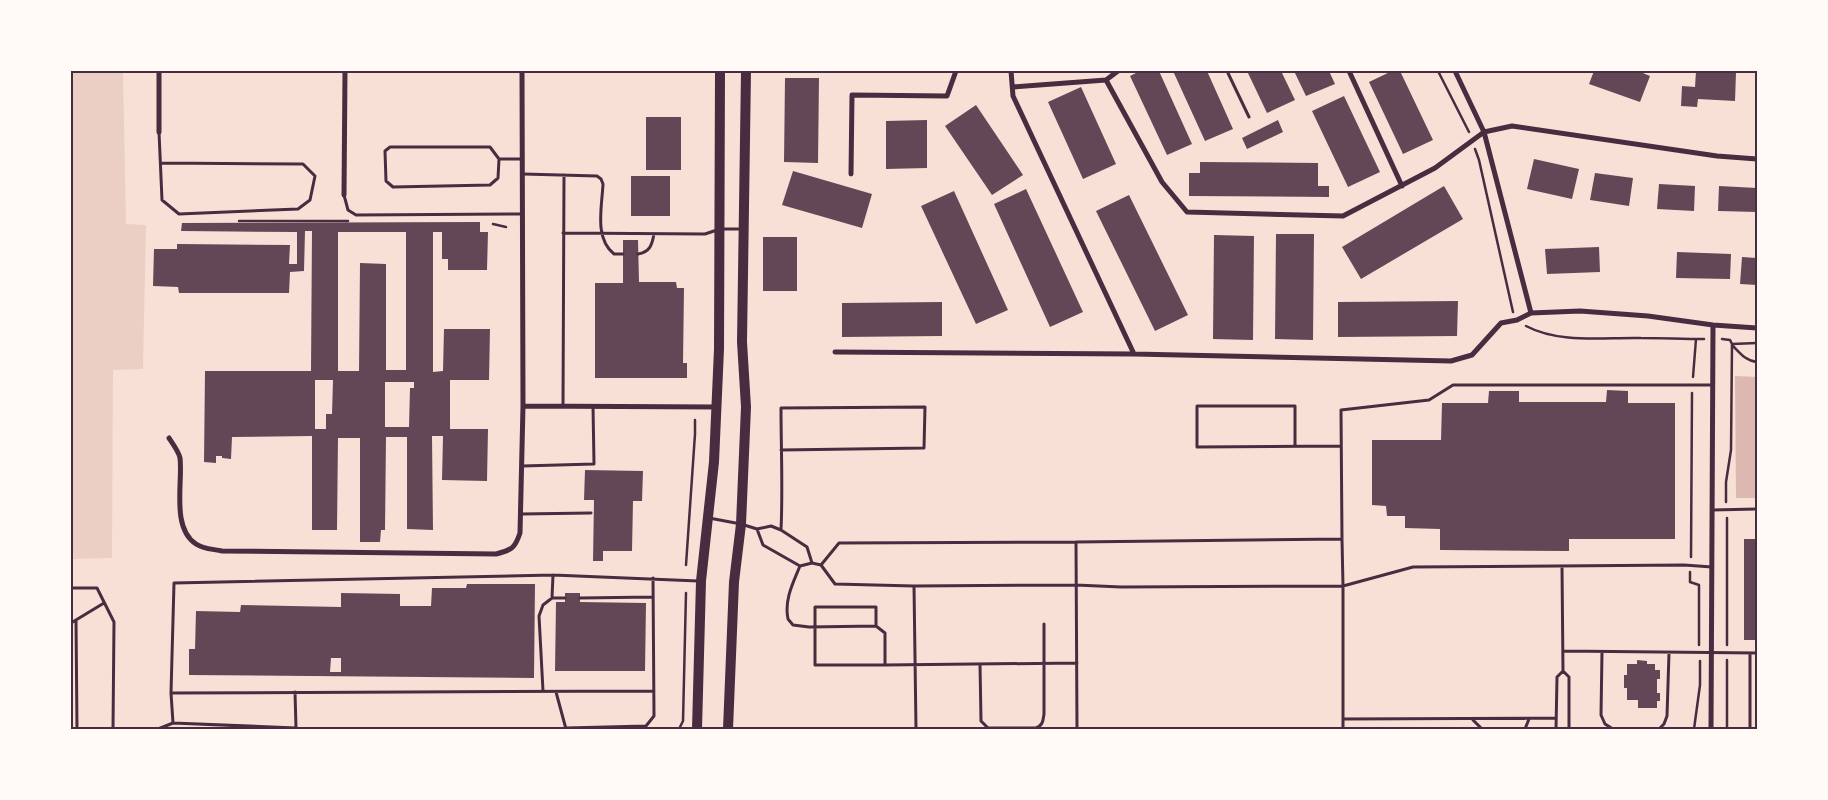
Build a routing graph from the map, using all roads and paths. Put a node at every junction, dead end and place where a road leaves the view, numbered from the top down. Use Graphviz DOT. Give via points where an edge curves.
graph roads {
  1 [pos="159,71"];
  2 [pos="344,71"];
  3 [pos="522,71"];
  4 [pos="720,71"];
  5 [pos="746,71"];
  6 [pos="956,71"];
  7 [pos="1011,71"];
  8 [pos="1118,71"];
  9 [pos="1227,71"];
  10 [pos="1349,71"];
  11 [pos="1438,71"];
  12 [pos="1455,71"];
  13 [pos="1106,80"];
  14 [pos="1012,87"];
  15 [pos="1249,117"];
  16 [pos="159,132"];
  17 [pos="1484,132"];
  18 [pos="1472,141"];
  19 [pos="499,159"];
  20 [pos="522,159"];
  21 [pos="1757,159"];
  22 [pos="161,163"];
  23 [pos="522,174"];
  24 [pos="851,174"];
  25 [pos="564,175"];
  26 [pos="1402,186"];
  27 [pos="344,196"];
  28 [pos="523,214"];
  29 [pos="232,221"];
  30 [pos="350,221"];
  31 [pos="487,222"];
  32 [pos="506,227"];
  33 [pos="720,229"];
  34 [pos="744,229"];
  35 [pos="563,233"];
  36 [pos="601,233"];
  37 [pos="654,234"];
  38 [pos="623,254"];
  39 [pos="638,254"];
  40 [pos="1531,313"];
  41 [pos="1516,320"];
  42 [pos="1713,325"];
  43 [pos="1757,328"];
  44 [pos="1696,339"];
  45 [pos="1713,339"];
  46 [pos="1757,343"];
  47 [pos="1732,344"];
  48 [pos="835,352"];
  49 [pos="1134,354"];
  50 [pos="1757,362"];
  51 [pos="1692,385"];
  52 [pos="1713,385"];
  53 [pos="523,406"];
  54 [pos="563,406"];
  55 [pos="593,406"];
  56 [pos="716,407"];
  57 [pos="695,420"];
  58 [pos="169,438"];
  59 [pos="1295,446"];
  60 [pos="1341,446"];
  61 [pos="781,450"];
  62 [pos="521,466"];
  63 [pos="1726,509"];
  64 [pos="1757,509"];
  65 [pos="1712,510"];
  66 [pos="591,512"];
  67 [pos="521,514"];
  68 [pos="708,518"];
  69 [pos="741,524"];
  70 [pos="757,529"];
  71 [pos="782,530"];
  72 [pos="1342,539"];
  73 [pos="1076,542"];
  74 [pos="812,563"];
  75 [pos="686,565"];
  76 [pos="820,565"];
  77 [pos="1690,565"];
  78 [pos="800,566"];
  79 [pos="1562,566"];
  80 [pos="1712,567"];
  81 [pos="553,575"];
  82 [pos="653,578"];
  83 [pos="701,581"];
  84 [pos="1076,585"];
  85 [pos="914,586"];
  86 [pos="1343,586"];
  87 [pos="71,588"];
  88 [pos="686,593"];
  89 [pos="653,597"];
  90 [pos="552,598"];
  91 [pos="565,598"];
  92 [pos="580,598"];
  93 [pos="104,602"];
  94 [pos="76,620"];
  95 [pos="71,623"];
  96 [pos="1044,624"];
  97 [pos="876,626"];
  98 [pos="814,627"];
  99 [pos="1562,651"];
  100 [pos="1602,652"];
  101 [pos="1669,653"];
  102 [pos="1712,653"];
  103 [pos="1727,653"];
  104 [pos="1750,653"];
  105 [pos="1757,653"];
  106 [pos="1044,663"];
  107 [pos="1077,663"];
  108 [pos="980,664"];
  109 [pos="885,665"];
  110 [pos="914,665"];
  111 [pos="1562,671"];
  112 [pos="654,691"];
  113 [pos="295,692"];
  114 [pos="543,692"];
  115 [pos="556,692"];
  116 [pos="171,693"];
  117 [pos="1556,718"];
  118 [pos="1343,719"];
  119 [pos="1473,719"];
  120 [pos="1529,719"];
  121 [pos="173,723"];
  122 [pos="566,728"];
  123 [pos="77,729"];
  124 [pos="113,729"];
  125 [pos="158,729"];
  126 [pos="296,729"];
  127 [pos="679,729"];
  128 [pos="697,729"];
  129 [pos="728,729"];
  130 [pos="916,729"];
  131 [pos="1077,729"];
  132 [pos="1343,729"];
  133 [pos="1482,729"];
  134 [pos="1525,729"];
  135 [pos="1556,729"];
  136 [pos="1569,729"];
  137 [pos="1613,729"];
  138 [pos="1660,729"];
  139 [pos="1711,729"];
  140 [pos="1727,729"];
  141 [pos="1750,729"];
  1 -- 16 [label="street"];
  2 -- 27 [label="street"];
  3 -- 20 [label="street"];
  4 -- 33 [label="main road"];
  5 -- 34 [label="main road"];
  6 -- 24 [label="street" via="947,96 852,95"];
  7 -- 14 [label="street"];
  8 -- 13 [label="street"];
  9 -- 15 [label="lane"];
  10 -- 26 [label="street"];
  11 -- 18 [label="path"];
  12 -- 17 [label="street"];
  13 -- 14 [label="street"];
  13 -- 26 [label="street" via="1162,182 1187,212 1343,216"];
  14 -- 49 [label="street" via="1013,96"];
  16 -- 22 [label="lane"];
  17 -- 18 [label="street"];
  17 -- 21 [label="street" via="1512,126"];
  17 -- 40 [label="street"];
  18 -- 26 [label="street" via="1435,168"];
  18 -- 41 [label="path"];
  19 -- 19 [label="lane" via="498,178 490,185 393,187 386,181 385,151 390,147 490,147"];
  19 -- 20 [label="lane"];
  20 -- 23 [label="street"];
  22 -- 22 [label="lane" via="162,200 179,214 298,209 310,200 315,176 303,164"];
  23 -- 25 [label="lane"];
  23 -- 28 [label="street"];
  25 -- 35 [label="lane"];
  25 -- 36 [label="lane" via="593,175 601,180"];
  27 -- 28 [label="lane" via="348,210 356,215"];
  28 -- 53 [label="street"];
  29 -- 30 [label="path"];
  31 -- 32 [label="path"];
  33 -- 34 [label="lane"];
  33 -- 37 [label="lane" via="705,234"];
  33 -- 56 [label="main road"];
  34 -- 69 [label="main road" via="742,342 746,407"];
  35 -- 36 [label="lane"];
  35 -- 54 [label="lane"];
  36 -- 37 [label="lane"];
  36 -- 38 [label="lane" via="608,249 614,254"];
  37 -- 39 [label="lane" via="649,249"];
  40 -- 41 [label="street"];
  40 -- 42 [label="street" via="1580,311"];
  41 -- 44 [label="path" via="1538,332 1589,339"];
  41 -- 49 [label="street" via="1501,323 1472,355 1451,362"];
  42 -- 43 [label="street"];
  42 -- 45 [label="street"];
  44 -- 45 [label="path"];
  44 -- 51 [label="path"];
  45 -- 47 [label="path" via="1730,340"];
  45 -- 52 [label="street"];
  46 -- 47 [label="path"];
  47 -- 50 [label="path" via="1741,355"];
  47 -- 63 [label="path" via="1731,450"];
  48 -- 49 [label="street"];
  51 -- 52 [label="lane"];
  51 -- 60 [label="lane" via="1453,385 1429,400 1341,410"];
  51 -- 77 [label="path"];
  52 -- 65 [label="street"];
  53 -- 54 [label="street"];
  53 -- 62 [label="street"];
  54 -- 55 [label="street"];
  55 -- 56 [label="street"];
  55 -- 62 [label="lane" via="594,464"];
  56 -- 68 [label="main road"];
  57 -- 75 [label="path"];
  58 -- 67 [label="street" via="180,457 182,523 194,543 208,549 496,554 515,546 520,533"];
  59 -- 59 [label="lane" via="1197,447 1197,406 1296,406"];
  59 -- 60 [label="lane"];
  60 -- 72 [label="lane"];
  61 -- 61 [label="lane" via="781,408 925,407 924,448"];
  61 -- 71 [label="lane"];
  62 -- 67 [label="street"];
  63 -- 64 [label="lane"];
  63 -- 65 [label="lane"];
  63 -- 103 [label="path"];
  65 -- 80 [label="street"];
  66 -- 67 [label="lane"];
  68 -- 69 [label="lane"];
  68 -- 83 [label="main road"];
  69 -- 70 [label="lane"];
  69 -- 129 [label="main road" via="734,582"];
  70 -- 71 [label="lane" via="771,526"];
  70 -- 78 [label="lane" via="763,545"];
  71 -- 74 [label="lane" via="807,547"];
  72 -- 73 [label="lane"];
  72 -- 86 [label="lane"];
  73 -- 76 [label="lane" via="838,543"];
  73 -- 84 [label="lane"];
  74 -- 76 [label="lane"];
  74 -- 78 [label="lane"];
  76 -- 85 [label="lane" via="835,584"];
  77 -- 79 [label="lane"];
  77 -- 80 [label="lane"];
  78 -- 98 [label="lane" via="788,600 788,618 793,625"];
  79 -- 86 [label="lane" via="1413,567"];
  79 -- 99 [label="lane"];
  80 -- 102 [label="street"];
  81 -- 82 [label="lane"];
  81 -- 90 [label="lane"];
  81 -- 116 [label="lane" via="174,583"];
  82 -- 83 [label="lane"];
  82 -- 89 [label="lane"];
  83 -- 128 [label="main road"];
  84 -- 85 [label="lane"];
  84 -- 86 [label="lane"];
  84 -- 107 [label="lane"];
  85 -- 110 [label="lane"];
  86 -- 118 [label="lane"];
  87 -- 93 [label="lane" via="97,588"];
  88 -- 127 [label="path" via="683,721"];
  89 -- 92 [label="lane"];
  89 -- 112 [label="lane"];
  90 -- 91 [label="lane"];
  90 -- 114 [label="lane" via="543,605 539,616"];
  93 -- 94 [label="lane"];
  93 -- 124 [label="lane" via="114,622"];
  94 -- 95 [label="lane"];
  94 -- 123 [label="lane"];
  96 -- 106 [label="lane"];
  97 -- 98 [label="lane"];
  97 -- 98 [label="lane" via="876,607 815,607"];
  97 -- 109 [label="lane" via="886,633"];
  98 -- 109 [label="lane" via="814,665"];
  99 -- 100 [label="lane"];
  99 -- 111 [label="lane"];
  100 -- 101 [label="lane"];
  100 -- 137 [label="lane" via="1601,715 1605,724"];
  101 -- 102 [label="lane"];
  101 -- 138 [label="lane" via="1667,716"];
  102 -- 103 [label="lane"];
  102 -- 139 [label="street"];
  103 -- 104 [label="lane"];
  103 -- 140 [label="path"];
  104 -- 105 [label="lane"];
  104 -- 141 [label="lane"];
  106 -- 107 [label="lane"];
  106 -- 108 [label="lane"];
  106 -- 108 [label="lane" via="1043,723 1036,728 988,728 981,721"];
  107 -- 131 [label="lane"];
  108 -- 110 [label="lane"];
  109 -- 110 [label="lane"];
  110 -- 130 [label="lane"];
  111 -- 117 [label="lane" via="1556,676"];
  111 -- 136 [label="lane" via="1570,677"];
  112 -- 115 [label="lane"];
  112 -- 122 [label="lane" via="654,716 646,726"];
  113 -- 114 [label="lane"];
  113 -- 116 [label="lane"];
  113 -- 126 [label="lane"];
  114 -- 115 [label="lane"];
  115 -- 122 [label="lane"];
  116 -- 121 [label="lane"];
  117 -- 120 [label="lane"];
  117 -- 135 [label="lane"];
  118 -- 119 [label="lane"];
  118 -- 132 [label="lane"];
  119 -- 120 [label="lane"];
  119 -- 133 [label="lane"];
  120 -- 134 [label="lane"];
  121 -- 125 [label="lane"];
  121 -- 126 [label="lane"];
}
